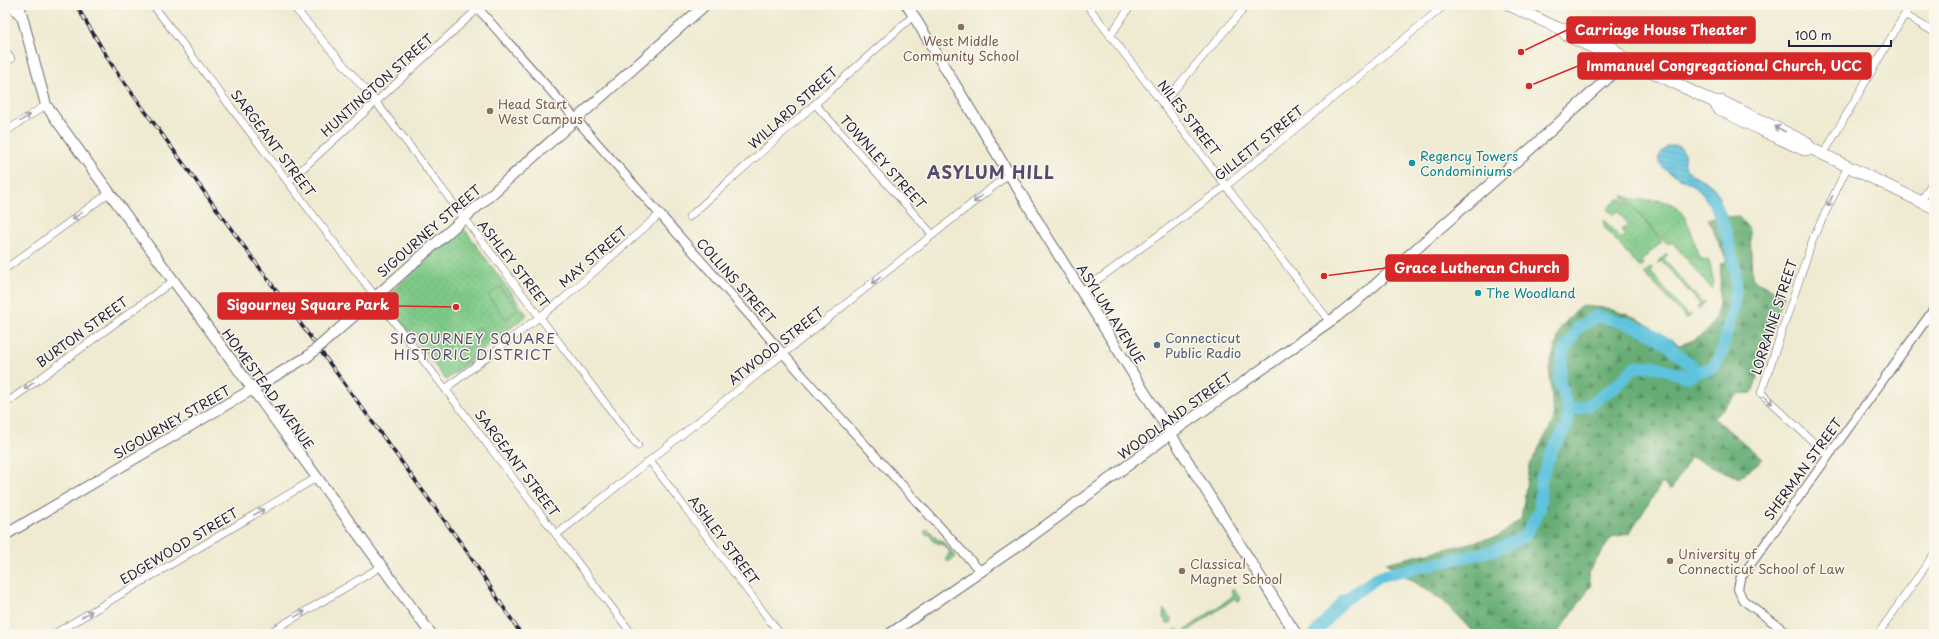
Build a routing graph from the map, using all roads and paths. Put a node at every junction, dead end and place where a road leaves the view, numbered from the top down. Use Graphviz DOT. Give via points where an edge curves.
graph roads {
  1 [pos="17,5"];
  2 [pos="153,5"];
  3 [pos="292,5"];
  4 [pos="705,5"];
  5 [pos="906,5"];
  6 [pos="1087,5"];
  7 [pos="1131,5"];
  8 [pos="1247,5"];
  9 [pos="1445,5"];
  10 [pos="1509,5"];
  11 [pos="1910,5"];
  12 [pos="478,6"];
  13 [pos="1905,15"];
  14 [pos="913,16"];
  15 [pos="1934,32"];
  16 [pos="1110,36"];
  17 [pos="5,51"];
  18 [pos="1623,58"];
  19 [pos="11,59"];
  20 [pos="376,102"];
  21 [pos="1163,103"];
  22 [pos="815,104"];
  23 [pos="46,105"];
  24 [pos="576,119"];
  25 [pos="5,132"];
  26 [pos="1823,155"];
  27 [pos="1848,166"];
  28 [pos="1009,174"];
  29 [pos="1934,179"];
  30 [pos="288,182"];
  31 [pos="1226,186"];
  32 [pos="109,193"];
  33 [pos="1921,202"];
  34 [pos="1934,208"];
  35 [pos="660,214"];
  36 [pos="689,217"];
  37 [pos="464,218"];
  38 [pos="933,235"];
  39 [pos="5,269"];
  40 [pos="173,281"];
  41 [pos="1081,292"];
  42 [pos="375,296"];
  43 [pos="382,306"];
  44 [pos="1934,309"];
  45 [pos="539,316"];
  46 [pos="1330,322"];
  47 [pos="785,354"];
  48 [pos="445,389"];
  49 [pos="252,390"];
  50 [pos="5,404"];
  51 [pos="1171,433"];
  52 [pos="638,446"];
  53 [pos="1828,456"];
  54 [pos="650,461"];
  55 [pos="316,478"];
  56 [pos="556,535"];
  57 [pos="5,536"];
  58 [pos="1934,554"];
  59 [pos="382,566"];
  60 [pos="981,572"];
  61 [pos="1294,631"];
  62 [pos="54,634"];
  63 [pos="267,634"];
  64 [pos="431,634"];
  65 [pos="632,634"];
  66 [pos="780,634"];
  67 [pos="890,634"];
  68 [pos="1789,634"];
  69 [pos="1878,634"];
  1 -- 23 [label="main road, HOMESTEAD AVENUE"];
  2 -- 30 [label="street, SARGEANT STREET"];
  3 -- 20 [label="street, ASHLEY STREET"];
  4 -- 24 [label="main road, SIGOURNEY STREET"];
  5 -- 14 [label="main road, ASYLUM AVENUE"];
  6 -- 16 [label="street, NILES STREET"];
  7 -- 16 [label="street"];
  8 -- 21 [label="street"];
  9 -- 31 [label="street, GILLETT STREET"];
  10 -- 18 [label="main road" via="1560,29 1572,29 1613,48"];
  11 -- 13 [label="street"];
  12 -- 20 [label="street, HUNTINGTON STREET"];
  12 -- 24 [label="street, COLLINS STREET"];
  13 -- 15 [label="street"];
  13 -- 26 [label="street"];
  14 -- 22 [label="street, WILLARD STREET"];
  14 -- 28 [label="main road, ASYLUM AVENUE"];
  16 -- 21 [label="street, NILES STREET"];
  17 -- 19 [label="street"];
  18 -- 26 [label="main road" via="1714,102 1721,101 1772,125 1806,142"];
  18 -- 46 [label="main road, WOODLAND STREET" via="1608,78 1536,144"];
  20 -- 30 [label="street, HUNTINGTON STREET"];
  20 -- 37 [label="street, ASHLEY STREET"];
  21 -- 31 [label="street, NILES STREET"];
  22 -- 36 [label="street, WILLARD STREET"];
  22 -- 38 [label="street, TOWNLEY STREET"];
  25 -- 23 [label="street, one-way"];
  23 -- 32 [label="main road, HOMESTEAD AVENUE"];
  24 -- 35 [label="street, COLLINS STREET"];
  24 -- 37 [label="main road, SIGOURNEY STREET"];
  26 -- 27 [label="main road"];
  27 -- 33 [label="main road"];
  27 -- 53 [label="street, LORRAINE STREET, one-way" via="1814,236 1761,393"];
  28 -- 38 [label="street, ATWOOD STREET, one-way"];
  28 -- 41 [label="main road, ASYLUM AVENUE"];
  29 -- 33 [label="street"];
  30 -- 42 [label="street, SARGEANT STREET"];
  31 -- 41 [label="street, GILLETT STREET"];
  31 -- 46 [label="street, NILES STREET"];
  32 -- 39 [label="street, one-way"];
  32 -- 40 [label="main road, HOMESTEAD AVENUE"];
  33 -- 34 [label="main road"];
  35 -- 45 [label="street, MAY STREET" via="563,299"];
  35 -- 47 [label="street, COLLINS STREET"];
  37 -- 42 [label="main road, SIGOURNEY STREET"];
  37 -- 45 [label="street, ASHLEY STREET"];
  38 -- 47 [label="street, ATWOOD STREET, one-way"];
  40 -- 49 [label="main road, HOMESTEAD AVENUE"];
  40 -- 50 [label="street, BURTON STREET, one-way"];
  41 -- 51 [label="main road, ASYLUM AVENUE"];
  42 -- 49 [label="main road, SIGOURNEY STREET, bridge" via="306,357"];
  43 -- 48 [label="street, SARGEANT STREET"];
  44 -- 53 [label="street, SHERMAN STREET"];
  45 -- 48 [label="street, MAY STREET"];
  45 -- 52 [label="street, ASHLEY STREET"];
  46 -- 51 [label="main road, WOODLAND STREET"];
  47 -- 54 [label="street, ATWOOD STREET"];
  47 -- 60 [label="street, COLLINS STREET"];
  48 -- 56 [label="street, SARGEANT STREET"];
  49 -- 55 [label="main road, HOMESTEAD AVENUE"];
  49 -- 57 [label="main road, SIGOURNEY STREET"];
  51 -- 60 [label="main road, WOODLAND STREET"];
  51 -- 61 [label="main road, ASYLUM AVENUE"];
  53 -- 68 [label="street, SHERMAN STREET" via="1738,584 1738,593 1743,600"];
  54 -- 56 [label="street, ATWOOD STREET"];
  54 -- 66 [label="street, ASHLEY STREET"];
  55 -- 59 [label="main road, HOMESTEAD AVENUE"];
  62 -- 55 [label="street, EDGEWOOD STREET, one-way"];
  56 -- 65 [label="street, SARGEANT STREET"];
  58 -- 69 [label="street"];
  63 -- 59 [label="street, one-way"];
  59 -- 64 [label="main road, HOMESTEAD AVENUE"];
  60 -- 67 [label="main road, WOODLAND STREET"];
}
